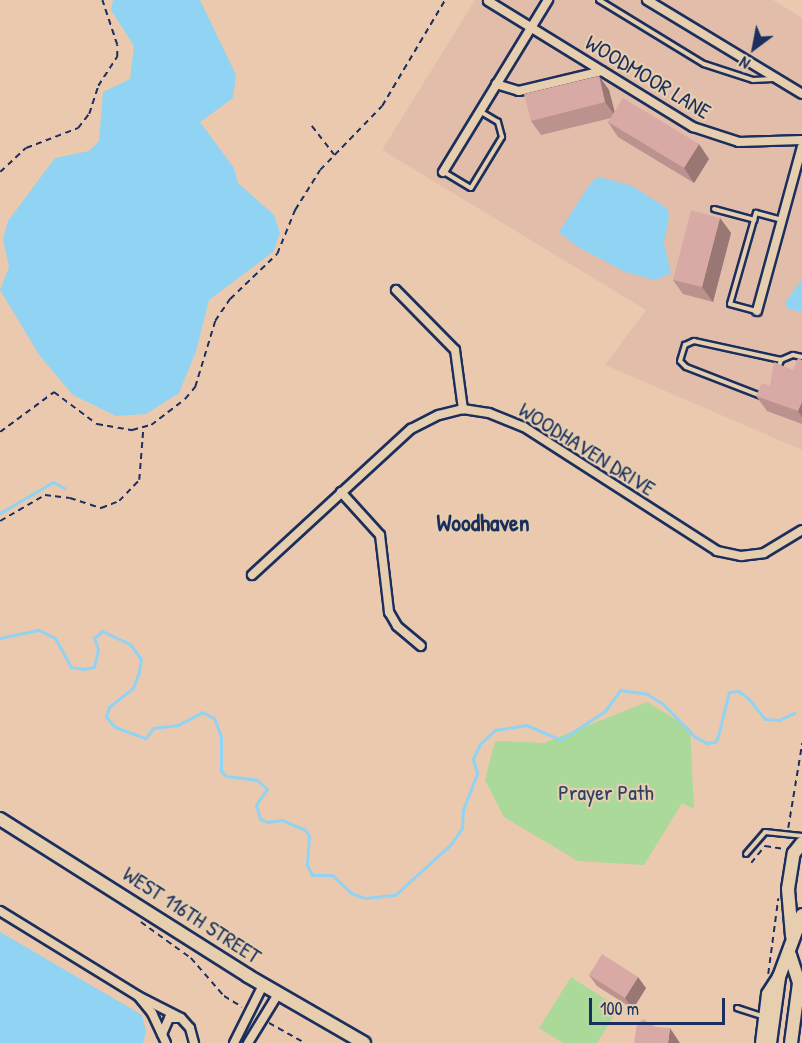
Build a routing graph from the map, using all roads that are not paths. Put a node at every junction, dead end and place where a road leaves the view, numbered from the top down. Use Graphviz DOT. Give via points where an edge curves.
graph roads {
  1 [pos="548,0"];
  2 [pos="599,0"];
  3 [pos="647,0"];
  4 [pos="488,1"];
  5 [pos="531,28"];
  6 [pos="602,71"];
  7 [pos="777,79"];
  8 [pos="496,84"];
  9 [pos="802,94"];
  10 [pos="480,111"];
  11 [pos="802,140"];
  12 [pos="802,147"];
  13 [pos="443,172"];
  14 [pos="714,209"];
  15 [pos="755,220"];
  16 [pos="783,220"];
  17 [pos="396,290"];
  18 [pos="757,311"];
  19 [pos="802,357"];
  20 [pos="781,360"];
  21 [pos="779,365"];
  22 [pos="785,369"];
  23 [pos="775,374"];
  24 [pos="767,392"];
  25 [pos="463,409"];
  26 [pos="341,492"];
  27 [pos="802,530"];
  28 [pos="252,575"];
  29 [pos="421,646"];
  30 [pos="0,819"];
  31 [pos="802,836"];
  32 [pos="802,843"];
  33 [pos="746,854"];
  34 [pos="0,911"];
  35 [pos="802,915"];
  36 [pos="793,940"];
  37 [pos="790,955"];
  38 [pos="263,985"];
  39 [pos="278,994"];
  40 [pos="138,996"];
  41 [pos="737,1008"];
  42 [pos="181,1018"];
  43 [pos="769,1018"];
  44 [pos="164,1040"];
  45 [pos="194,1043"];
  46 [pos="234,1043"];
  47 [pos="248,1043"];
  48 [pos="364,1043"];
  49 [pos="762,1043"];
  50 [pos="770,1043"];
  51 [pos="791,1043"];
  1 -- 5 [label="street"];
  2 -- 7 [label="lane" via="704,64 753,81"];
  3 -- 7 [label="street"];
  4 -- 5 [label="street, WOODMOOR LANE"];
  5 -- 6 [label="street, WOODMOOR LANE"];
  5 -- 8 [label="street"];
  6 -- 8 [label="street" via="519,91"];
  6 -- 11 [label="street, WOODMOOR LANE" via="719,138 759,143"];
  7 -- 9 [label="street"];
  8 -- 10 [label="street"];
  10 -- 13 [label="street"];
  10 -- 13 [label="lane" via="498,122 502,137 471,188"];
  12 -- 16 [label="street"];
  14 -- 15 [label="lane"];
  15 -- 16 [label="lane" via="756,213"];
  15 -- 18 [label="lane" via="730,304"];
  16 -- 18 [label="street"];
  17 -- 25 [label="street" via="455,350"];
  19 -- 20 [label="lane" via="793,355"];
  20 -- 21 [label="lane"];
  20 -- 24 [label="lane" via="694,341 685,345 680,360 686,367 748,394 764,396"];
  21 -- 22 [label="lane"];
  21 -- 23 [label="lane"];
  25 -- 26 [label="street, WOODHAVEN DRIVE" via="439,415 411,429"];
  25 -- 27 [label="street, WOODHAVEN DRIVE" via="517,423 717,551 741,556 764,553"];
  26 -- 28 [label="street, WOODHAVEN DRIVE"];
  26 -- 29 [label="street" via="380,535 389,612 397,626"];
  30 -- 38 [label="main road, WEST 116TH STREET"];
  31 -- 33 [label="lane" via="765,832"];
  32 -- 36 [label="main road" via="794,853 788,889"];
  34 -- 40 [label="street"];
  35 -- 36 [label="main road"];
  36 -- 37 [label="main road"];
  37 -- 43 [label="main road" via="773,978"];
  37 -- 51 [label="main road" via="799,982"];
  38 -- 39 [label="main road, WEST 116TH STREET"];
  38 -- 46 [label="street"];
  39 -- 47 [label="street"];
  39 -- 48 [label="main road, WEST 116TH STREET"];
  40 -- 42 [label="street"];
  40 -- 44 [label="street" via="152,1012"];
  41 -- 43 [label="lane"];
  42 -- 44 [label="street" via="165,1022"];
  42 -- 45 [label="street" via="190,1028"];
  43 -- 49 [label="main road"];
  43 -- 50 [label="main road"];
}
